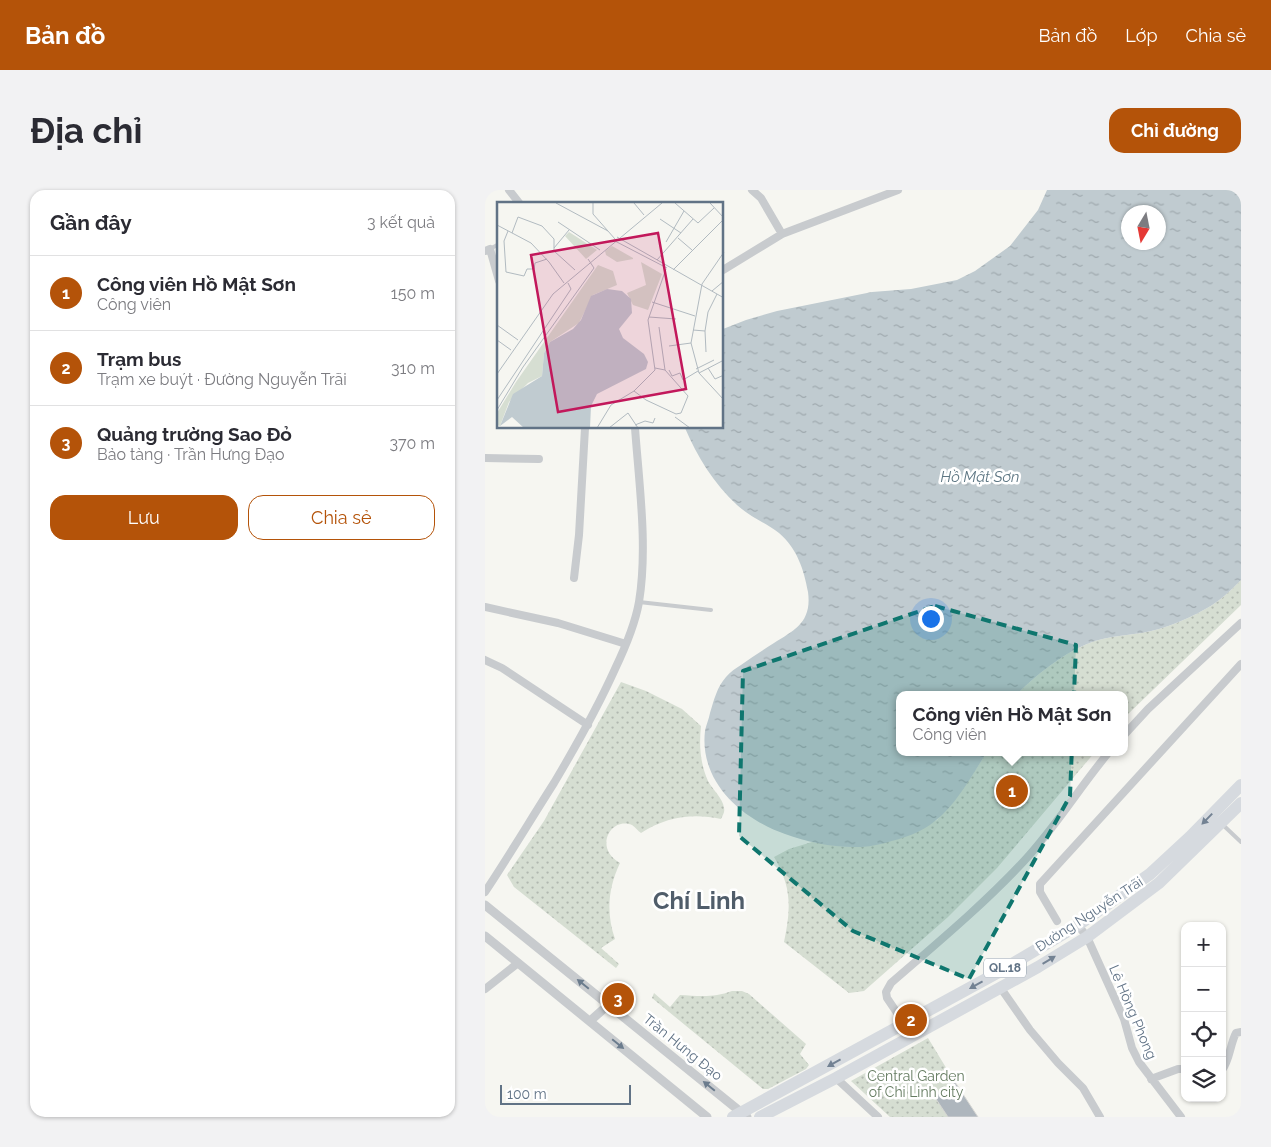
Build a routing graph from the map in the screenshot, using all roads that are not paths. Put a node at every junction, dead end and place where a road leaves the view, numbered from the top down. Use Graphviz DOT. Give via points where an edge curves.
graph roads {
  1 [pos="509,190"];
  2 [pos="752,190"];
  3 [pos="898,190"];
  4 [pos="518,202"];
  5 [pos="782,234"];
  6 [pos="487,250"];
  7 [pos="724,269"];
  8 [pos="497,275"];
  9 [pos="585,429"];
  10 [pos="635,429"];
  11 [pos="485,458"];
  12 [pos="539,458"];
  13 [pos="574,578"];
  14 [pos="639,602"];
  15 [pos="485,607"];
  16 [pos="711,610"];
  17 [pos="1241,623"];
  18 [pos="626,644"];
  19 [pos="485,660"];
  20 [pos="1241,664"];
  21 [pos="589,725"];
  22 [pos="1128,731"];
  23 [pos="1106,756"];
  24 [pos="1241,785"];
  25 [pos="1241,803"];
  26 [pos="1221,823"];
  27 [pos="1241,842"];
  28 [pos="485,892"];
  29 [pos="485,906"];
  30 [pos="1057,921"];
  31 [pos="1078,925"];
  32 [pos="485,936"];
  33 [pos="1087,937"];
  34 [pos="518,962"];
  35 [pos="1000,988"];
  36 [pos="485,989"];
  37 [pos="608,1005"];
  38 [pos="591,1021"];
  39 [pos="904,1024"];
  40 [pos="1241,1032"];
  41 [pos="912,1035"];
  42 [pos="1226,1063"];
  43 [pos="1181,1069"];
  44 [pos="837,1078"];
  45 [pos="1151,1079"];
  46 [pos="741,1115"];
  47 [pos="1178,1116"];
  48 [pos="707,1117"];
  49 [pos="760,1117"];
  50 [pos="878,1117"];
  51 [pos="1100,1117"];
  1 -- 4 [label="street"];
  2 -- 5 [label="street" via="761,198"];
  3 -- 5 [label="street"];
  5 -- 7 [label="street"];
  6 -- 8 [label="street"];
  9 -- 13 [label="street"];
  10 -- 14 [label="street" via="642,521"];
  11 -- 12 [label="street"];
  14 -- 16 [label="lane"];
  14 -- 18 [label="street"];
  15 -- 18 [label="street" via="557,623"];
  17 -- 22 [label="street"];
  18 -- 21 [label="street"];
  19 -- 21 [label="street"];
  20 -- 30 [label="street" via="1040,884 1040,892"];
  21 -- 28 [label="street"];
  23 -- 39 [label="street" via="1024,860 970,914 891,983 886,992 887,998"];
  24 -- 31 [label="highway, Đường Nguyễn Trãi / QL.18, one-way" via="1150,874"];
  25 -- 26 [label="highway, Đường Nguyễn Trãi / QL.18"];
  26 -- 27 [label="lane"];
  26 -- 33 [label="highway, Đường Nguyễn Trãi / QL.18" via="1159,883"];
  37 -- 29 [label="street, Trần Hưng Đạo, one-way"];
  31 -- 33 [label="street, Lê Hồng Phong"];
  31 -- 39 [label="highway, Đường Nguyễn Trãi / QL.18, one-way"];
  32 -- 34 [label="street"];
  35 -- 33 [label="highway, Đường Nguyễn Trãi / QL.18, one-way"];
  33 -- 45 [label="street, Lê Hồng Phong" via="1124,1019 1132,1048"];
  34 -- 36 [label="street"];
  34 -- 38 [label="street"];
  35 -- 41 [label="highway, Đường Nguyễn Trãi / QL.18"];
  35 -- 51 [label="street" via="1030,1030 1083,1088"];
  37 -- 38 [label="street"];
  46 -- 37 [label="street, Trần Hưng Đạo, one-way"];
  38 -- 48 [label="street, one-way"];
  39 -- 41 [label="street"];
  39 -- 46 [label="highway, Đường Nguyễn Trãi / QL.18, one-way"];
  40 -- 42 [label="street" via="1236,1033 1232,1040"];
  41 -- 44 [label="highway, Đường Nguyễn Trãi / QL.18"];
  43 -- 45 [label="street"];
  44 -- 49 [label="highway, Đường Nguyễn Trãi / QL.18"];
  44 -- 50 [label="street"];
  45 -- 47 [label="street, Lê Hồng Phong"];
}
